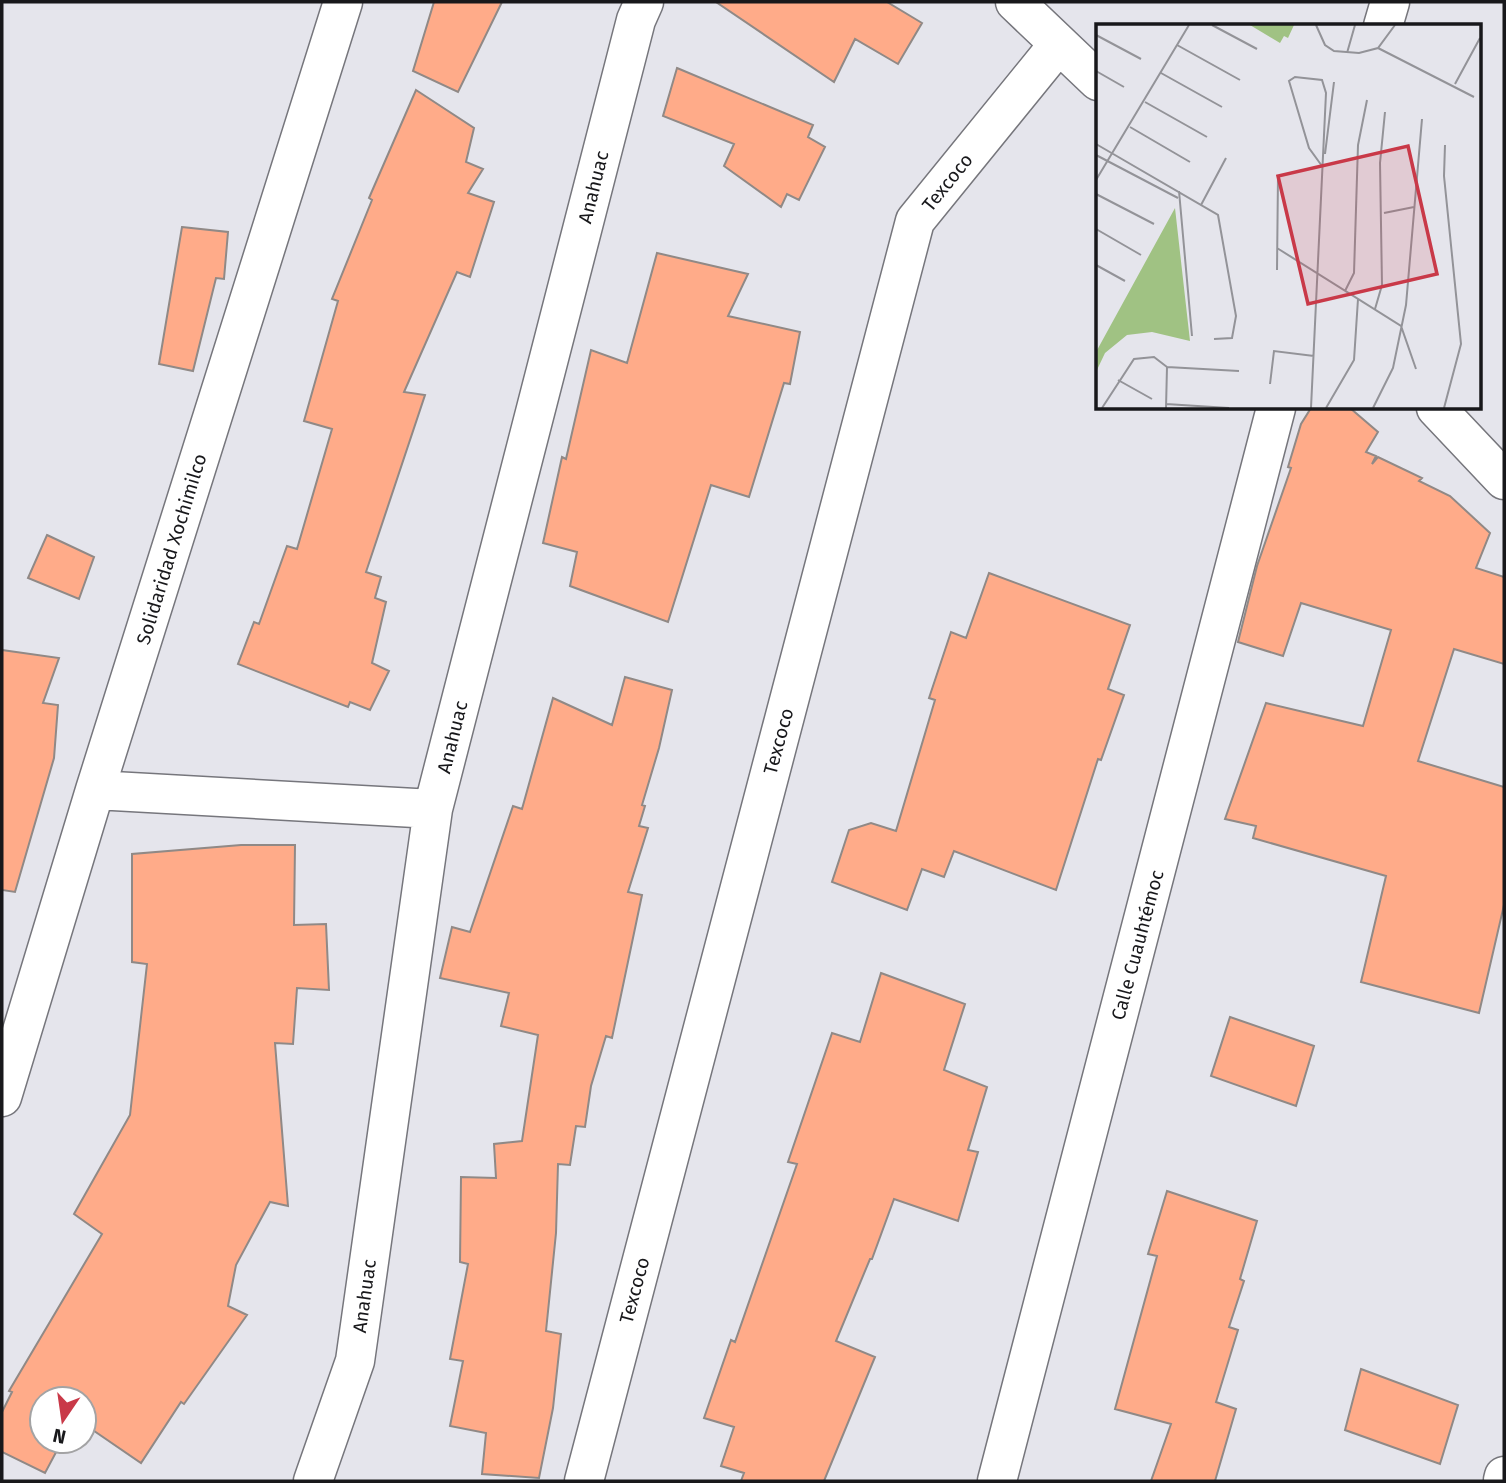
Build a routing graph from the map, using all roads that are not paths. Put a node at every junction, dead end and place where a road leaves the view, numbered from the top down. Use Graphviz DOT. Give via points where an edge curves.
graph roads {
  1 [pos="343,2"];
  2 [pos="644,2"];
  3 [pos="1015,2"];
  4 [pos="1390,2"];
  5 [pos="1384,24"];
  6 [pos="1058,45"];
  7 [pos="1096,79"];
  8 [pos="1275,410"];
  9 [pos="1438,410"];
  10 [pos="1504,480"];
  11 [pos="95,790"];
  12 [pos="433,809"];
  13 [pos="2,1097"];
  14 [pos="313,1481"];
  15 [pos="583,1481"];
  16 [pos="997,1481"];
  1 -- 11 [label="street, Solidaridad Xochimilco"];
  2 -- 12 [label="street, Anahuac"];
  3 -- 6 [label="street"];
  4 -- 5 [label="street"];
  6 -- 7 [label="street"];
  6 -- 15 [label="street, Texcoco" via="915,221"];
  8 -- 16 [label="street, Calle Cuauhtémoc"];
  9 -- 10 [label="street"];
  11 -- 12 [label="street"];
  11 -- 13 [label="street, Solidaridad Xochimilco"];
  12 -- 14 [label="street, Anahuac" via="355,1361"];
}
